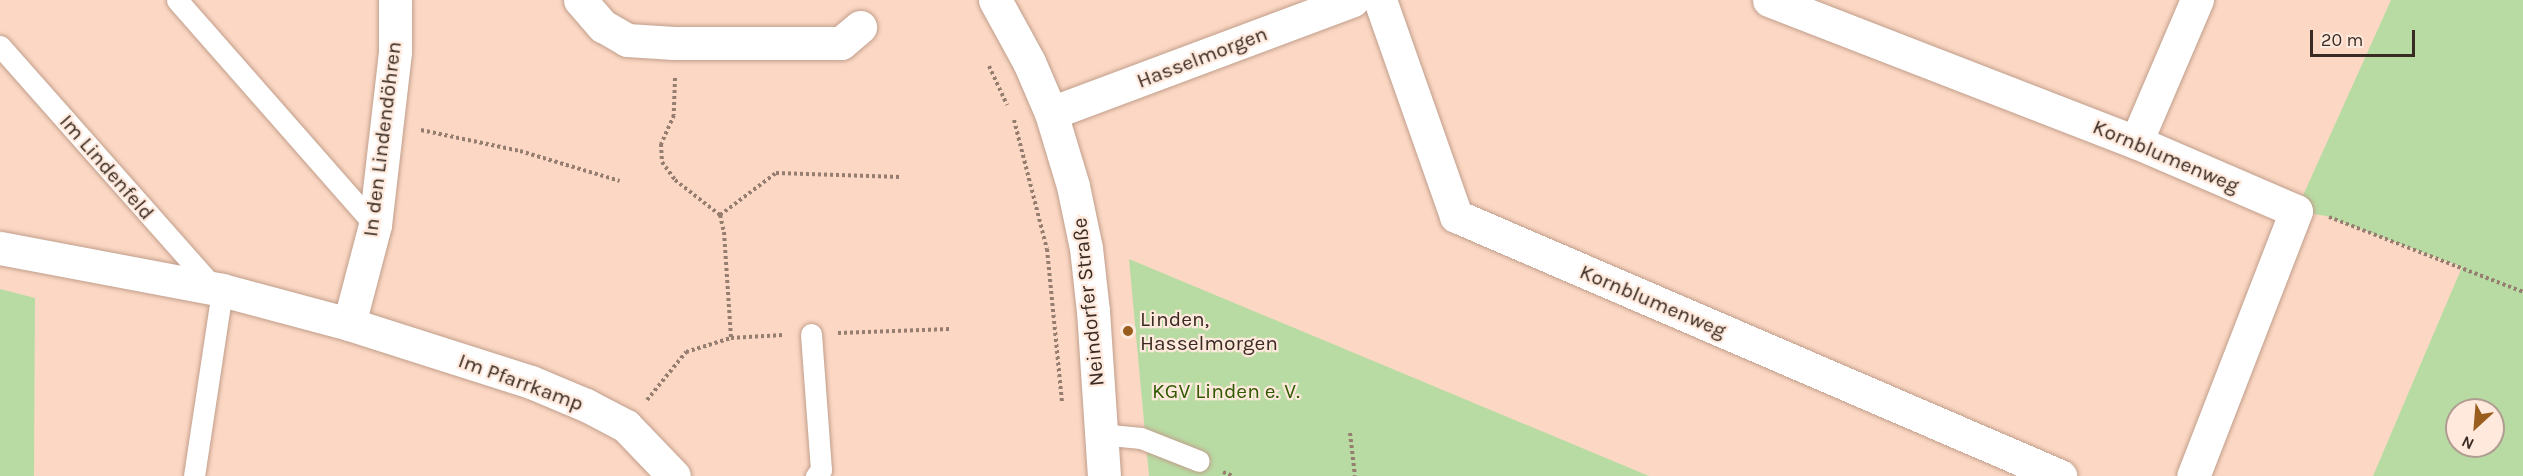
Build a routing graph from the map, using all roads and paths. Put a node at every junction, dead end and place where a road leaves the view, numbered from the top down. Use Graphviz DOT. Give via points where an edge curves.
graph roads {
  1 [pos="177,0"];
  2 [pos="395,0"];
  3 [pos="580,0"];
  4 [pos="995,0"];
  5 [pos="1353,0"];
  6 [pos="1380,0"];
  7 [pos="1769,0"];
  8 [pos="2197,0"];
  9 [pos="860,27"];
  10 [pos="674,43"];
  11 [pos="0,46"];
  12 [pos="985,57"];
  13 [pos="1051,113"];
  14 [pos="388,123"];
  15 [pos="2136,142"];
  16 [pos="901,177"];
  17 [pos="620,181"];
  18 [pos="2296,211"];
  19 [pos="720,215"];
  20 [pos="375,225"];
  21 [pos="0,248"];
  22 [pos="218,289"];
  23 [pos="2523,292"];
  24 [pos="349,324"];
  25 [pos="950,329"];
  26 [pos="811,334"];
  27 [pos="731,338"];
  28 [pos="1062,407"];
  29 [pos="626,426"];
  30 [pos="1350,433"];
  31 [pos="1100,434"];
  32 [pos="1199,461"];
  33 [pos="194,476"];
  34 [pos="674,476"];
  35 [pos="816,476"];
  36 [pos="1104,476"];
  37 [pos="1354,476"];
  38 [pos="2060,476"];
  39 [pos="2193,476"];
  1 -- 20 [label="lane"];
  2 -- 14 [label="street, In den Lindendöhren"];
  3 -- 10 [label="street" via="603,26 627,40"];
  4 -- 13 [label="street, Neindorfer Straße"];
  5 -- 13 [label="street, Hasselmorgen"];
  6 -- 38 [label="street, Kornblumenweg" via="1456,216"];
  7 -- 15 [label="street, Kornblumenweg"];
  8 -- 15 [label="street"];
  9 -- 10 [label="street" via="841,43"];
  10 -- 19 [label="path" via="677,89 674,115 661,144 662,162 675,180"];
  11 -- 22 [label="lane, Im Lindenfeld"];
  12 -- 28 [label="path" via="1014,122 1047,249"];
  13 -- 31 [label="street, Neindorfer Straße" via="1086,248"];
  14 -- 17 [label="path" via="520,151"];
  14 -- 20 [label="street, In den Lindendöhren"];
  15 -- 18 [label="street, Kornblumenweg"];
  16 -- 19 [label="path" via="776,172"];
  18 -- 23 [label="path" via="2326,216"];
  18 -- 39 [label="street"];
  19 -- 27 [label="path"];
  20 -- 24 [label="street, In den Lindendöhren"];
  21 -- 22 [label="street"];
  22 -- 24 [label="street"];
  22 -- 33 [label="lane"];
  24 -- 29 [label="street, Im Pfarrkamp" via="531,382"];
  25 -- 26 [label="path"];
  26 -- 27 [label="path"];
  26 -- 35 [label="lane" via="820,470"];
  27 -- 29 [label="path" via="687,352"];
  29 -- 34 [label="street, Im Pfarrkamp"];
  30 -- 37 [label="path"];
  31 -- 32 [label="lane" via="1141,438"];
  31 -- 36 [label="street, Neindorfer Straße"];
}
